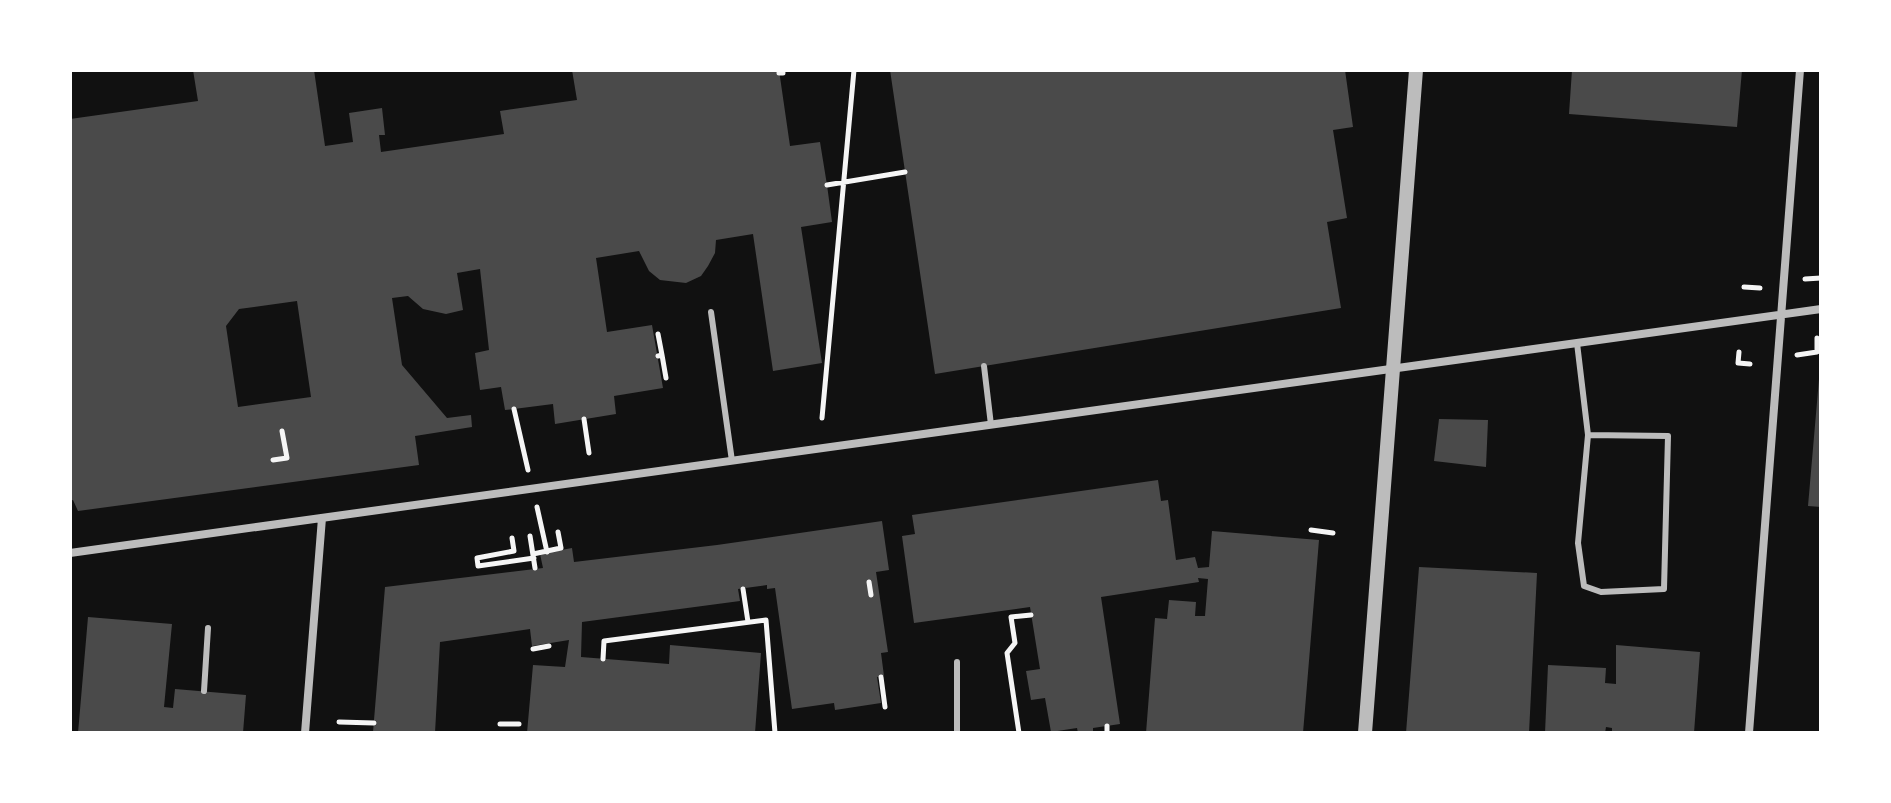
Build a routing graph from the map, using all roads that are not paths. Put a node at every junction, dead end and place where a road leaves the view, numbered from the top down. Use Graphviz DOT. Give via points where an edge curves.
graph roads {
  1 [pos="1416,70"];
  2 [pos="1800,70"];
  3 [pos="1821,309"];
  4 [pos="711,312"];
  5 [pos="1781,315"];
  6 [pos="1577,343"];
  7 [pos="984,366"];
  8 [pos="1393,369"];
  9 [pos="991,425"];
  10 [pos="1588,435"];
  11 [pos="732,461"];
  12 [pos="322,518"];
  13 [pos="70,553"];
  14 [pos="208,628"];
  15 [pos="957,662"];
  16 [pos="204,691"];
  17 [pos="305,733"];
  18 [pos="957,733"];
  19 [pos="1365,733"];
  20 [pos="1749,733"];
  1 -- 8 [label="street"];
  2 -- 5 [label="street"];
  3 -- 5 [label="street"];
  4 -- 11 [label="lane"];
  5 -- 6 [label="street"];
  5 -- 20 [label="street"];
  6 -- 8 [label="street"];
  6 -- 10 [label="lane"];
  7 -- 9 [label="lane"];
  8 -- 9 [label="street"];
  8 -- 19 [label="street"];
  9 -- 11 [label="street"];
  10 -- 10 [label="lane" via="1578,543 1584,586 1601,592 1664,589 1668,436"];
  11 -- 12 [label="street"];
  12 -- 13 [label="street"];
  12 -- 17 [label="street"];
  14 -- 16 [label="lane"];
  15 -- 18 [label="lane"];
}
